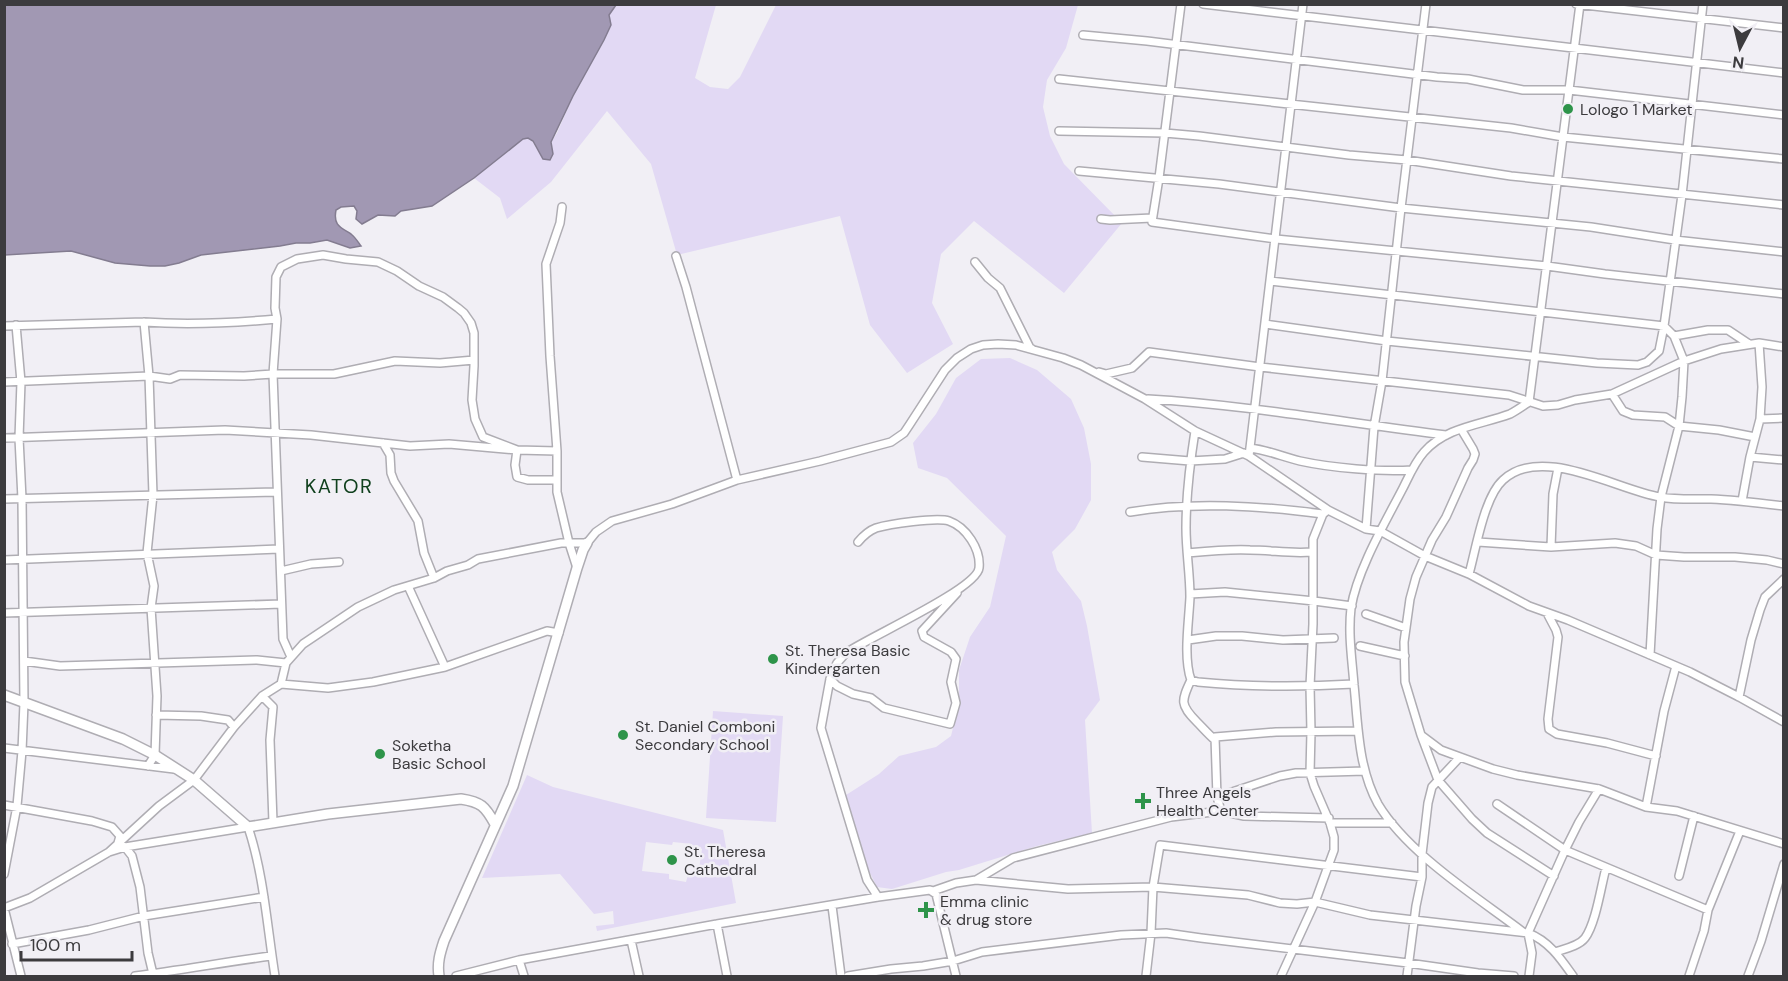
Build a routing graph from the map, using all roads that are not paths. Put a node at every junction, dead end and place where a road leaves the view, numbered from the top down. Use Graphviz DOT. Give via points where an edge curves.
graph roads {
  1 [pos="1182,4"];
  2 [pos="1203,4"];
  3 [pos="1303,4"];
  4 [pos="1426,4"];
  5 [pos="1703,4"];
  6 [pos="1579,5"];
  7 [pos="1302,16"];
  8 [pos="1702,19"];
  9 [pos="1784,28"];
  10 [pos="1424,30"];
  11 [pos="1083,35"];
  12 [pos="1177,45"];
  13 [pos="1575,48"];
  14 [pos="1296,61"];
  15 [pos="1696,62"];
  16 [pos="1784,73"];
  17 [pos="1418,74"];
  18 [pos="1059,79"];
  19 [pos="1172,90"];
  20 [pos="1569,90"];
  21 [pos="1292,103"];
  22 [pos="1691,104"];
  23 [pos="1784,115"];
  24 [pos="1413,117"];
  25 [pos="1059,131"];
  26 [pos="1165,133"];
  27 [pos="1563,137"];
  28 [pos="1287,146"];
  29 [pos="1687,149"];
  30 [pos="1784,159"];
  31 [pos="1407,160"];
  32 [pos="1079,171"];
  33 [pos="1160,178"];
  34 [pos="1558,181"];
  35 [pos="1281,192"];
  36 [pos="1682,195"];
  37 [pos="1784,205"];
  38 [pos="562,207"];
  39 [pos="1401,208"];
  40 [pos="1152,218"];
  41 [pos="1101,219"];
  42 [pos="1552,223"];
  43 [pos="1276,239"];
  44 [pos="1675,240"];
  45 [pos="1396,252"];
  46 [pos="1784,252"];
  47 [pos="676,256"];
  48 [pos="975,262"];
  49 [pos="1547,266"];
  50 [pos="1670,281"];
  51 [pos="1270,282"];
  52 [pos="1784,294"];
  53 [pos="1391,295"];
  54 [pos="1541,311"];
  55 [pos="277,319"];
  56 [pos="144,322"];
  57 [pos="1265,324"];
  58 [pos="16,325"];
  59 [pos="4,326"];
  60 [pos="1664,326"];
  61 [pos="1674,336"];
  62 [pos="1387,340"];
  63 [pos="1759,343"];
  64 [pos="1749,344"];
  65 [pos="1784,347"];
  66 [pos="1030,348"];
  67 [pos="1535,356"];
  68 [pos="474,360"];
  69 [pos="1684,361"];
  70 [pos="1260,367"];
  71 [pos="273,374"];
  72 [pos="149,376"];
  73 [pos="1382,381"];
  74 [pos="4,382"];
  75 [pos="21,382"];
  76 [pos="1612,393"];
  77 [pos="1145,399"];
  78 [pos="1529,402"];
  79 [pos="1255,410"];
  80 [pos="1784,418"];
  81 [pos="1760,419"];
  82 [pos="1679,426"];
  83 [pos="1374,427"];
  84 [pos="1461,429"];
  85 [pos="1195,431"];
  86 [pos="150,432"];
  87 [pos="275,434"];
  88 [pos="1447,435"];
  89 [pos="1755,437"];
  90 [pos="4,438"];
  91 [pos="19,438"];
  92 [pos="383,443"];
  93 [pos="517,450"];
  94 [pos="558,451"];
  95 [pos="1248,452"];
  96 [pos="1142,457"];
  97 [pos="1750,457"];
  98 [pos="1190,460"];
  99 [pos="1784,460"];
  100 [pos="1558,468"];
  101 [pos="1370,469"];
  102 [pos="1412,470"];
  103 [pos="557,480"];
  104 [pos="737,480"];
  105 [pos="276,492"];
  106 [pos="153,495"];
  107 [pos="1661,497"];
  108 [pos="4,499"];
  109 [pos="22,499"];
  110 [pos="1742,501"];
  111 [pos="1784,506"];
  112 [pos="1187,507"];
  113 [pos="1130,512"];
  114 [pos="1326,512"];
  115 [pos="1366,529"];
  116 [pos="1380,531"];
  117 [pos="858,542"];
  118 [pos="1478,542"];
  119 [pos="569,543"];
  120 [pos="587,543"];
  121 [pos="1551,547"];
  122 [pos="279,549"];
  123 [pos="1312,552"];
  124 [pos="147,553"];
  125 [pos="1188,553"];
  126 [pos="1656,555"];
  127 [pos="1425,556"];
  128 [pos="4,560"];
  129 [pos="23,560"];
  130 [pos="339,562"];
  131 [pos="1784,564"];
  132 [pos="577,568"];
  133 [pos="281,571"];
  134 [pos="1469,574"];
  135 [pos="434,578"];
  136 [pos="1784,579"];
  137 [pos="965,585"];
  138 [pos="408,586"];
  139 [pos="1190,594"];
  140 [pos="1314,601"];
  141 [pos="281,604"];
  142 [pos="1352,606"];
  143 [pos="151,608"];
  144 [pos="4,613"];
  145 [pos="24,613"];
  146 [pos="1547,613"];
  147 [pos="1366,614"];
  148 [pos="1406,628"];
  149 [pos="559,633"];
  150 [pos="1334,638"];
  151 [pos="1312,639"];
  152 [pos="1188,640"];
  153 [pos="1360,646"];
  154 [pos="1650,655"];
  155 [pos="1405,656"];
  156 [pos="289,660"];
  157 [pos="24,661"];
  158 [pos="155,664"];
  159 [pos="1676,666"];
  160 [pos="445,667"];
  161 [pos="830,679"];
  162 [pos="1191,680"];
  163 [pos="281,684"];
  164 [pos="1354,684"];
  165 [pos="1310,686"];
  166 [pos="4,694"];
  167 [pos="262,696"];
  168 [pos="1739,697"];
  169 [pos="24,703"];
  170 [pos="156,715"];
  171 [pos="1784,722"];
  172 [pos="234,727"];
  173 [pos="1358,731"];
  174 [pos="1311,732"];
  175 [pos="1421,735"];
  176 [pos="1215,740"];
  177 [pos="4,748"];
  178 [pos="22,751"];
  179 [pos="155,756"];
  180 [pos="1460,756"];
  181 [pos="1656,756"];
  182 [pos="148,766"];
  183 [pos="174,769"];
  184 [pos="1365,771"];
  185 [pos="1310,773"];
  186 [pos="194,780"];
  187 [pos="1438,780"];
  188 [pos="1599,789"];
  189 [pos="1217,797"];
  190 [pos="1497,804"];
  191 [pos="4,805"];
  192 [pos="17,806"];
  193 [pos="1646,807"];
  194 [pos="1221,811"];
  195 [pos="1694,816"];
  196 [pos="1329,821"];
  197 [pos="273,822"];
  198 [pos="1392,823"];
  199 [pos="495,824"];
  200 [pos="248,826"];
  201 [pos="1740,831"];
  202 [pos="1784,844"];
  203 [pos="122,845"];
  204 [pos="1565,850"];
  205 [pos="1422,854"];
  206 [pos="5,863"];
  207 [pos="1784,864"];
  208 [pos="1328,865"];
  209 [pos="1606,868"];
  210 [pos="4,874"];
  211 [pos="1554,876"];
  212 [pos="1679,876"];
  213 [pos="1422,877"];
  214 [pos="976,880"];
  215 [pos="1153,887"];
  216 [pos="933,891"];
  217 [pos="264,897"];
  218 [pos="878,897"];
  219 [pos="1315,902"];
  220 [pos="832,906"];
  221 [pos="1708,910"];
  222 [pos="144,916"];
  223 [pos="1414,920"];
  224 [pos="717,924"];
  225 [pos="1151,933"];
  226 [pos="1526,933"];
  227 [pos="631,940"];
  228 [pos="12,944"];
  229 [pos="1294,949"];
  230 [pos="1555,952"];
  231 [pos="271,956"];
  232 [pos="519,960"];
  233 [pos="953,961"];
  234 [pos="1408,963"];
  235 [pos="153,974"];
  236 [pos="21,976"];
  237 [pos="135,976"];
  238 [pos="275,976"];
  239 [pos="439,976"];
  240 [pos="456,976"];
  241 [pos="524,976"];
  242 [pos="639,976"];
  243 [pos="727,976"];
  244 [pos="841,976"];
  245 [pos="848,976"];
  246 [pos="956,976"];
  247 [pos="1146,976"];
  248 [pos="1281,976"];
  249 [pos="1407,976"];
  250 [pos="1514,976"];
  251 [pos="1529,976"];
  252 [pos="1572,976"];
  253 [pos="1689,976"];
  254 [pos="1748,976"];
  1 -- 12 [label="street"];
  2 -- 7 [label="street"];
  3 -- 7 [label="street"];
  4 -- 10 [label="street"];
  5 -- 8 [label="street"];
  6 -- 8 [label="street"];
  6 -- 13 [label="street"];
  7 -- 10 [label="street"];
  7 -- 14 [label="street"];
  8 -- 9 [label="street"];
  8 -- 15 [label="street"];
  10 -- 13 [label="street"];
  10 -- 17 [label="street"];
  11 -- 12 [label="street"];
  12 -- 14 [label="street"];
  12 -- 19 [label="street"];
  13 -- 15 [label="street"];
  13 -- 20 [label="street"];
  14 -- 17 [label="street"];
  14 -- 21 [label="street"];
  15 -- 16 [label="street"];
  15 -- 22 [label="street"];
  17 -- 20 [label="street" via="1523,90"];
  17 -- 24 [label="street"];
  18 -- 19 [label="street"];
  19 -- 21 [label="street"];
  19 -- 26 [label="street"];
  20 -- 22 [label="street"];
  20 -- 27 [label="street"];
  21 -- 24 [label="street"];
  21 -- 28 [label="street"];
  22 -- 23 [label="street"];
  22 -- 29 [label="street"];
  24 -- 27 [label="street"];
  24 -- 31 [label="street"];
  25 -- 26 [label="street"];
  26 -- 28 [label="street"];
  26 -- 33 [label="street"];
  27 -- 29 [label="street"];
  27 -- 34 [label="street"];
  28 -- 31 [label="street"];
  28 -- 35 [label="street"];
  29 -- 30 [label="street"];
  29 -- 36 [label="street"];
  31 -- 34 [label="street"];
  31 -- 39 [label="street"];
  32 -- 33 [label="street"];
  33 -- 35 [label="street"];
  33 -- 40 [label="street"];
  34 -- 36 [label="street"];
  34 -- 42 [label="street"];
  35 -- 39 [label="street"];
  35 -- 43 [label="street"];
  36 -- 37 [label="street"];
  36 -- 44 [label="street"];
  38 -- 94 [label="street" via="546,264"];
  39 -- 42 [label="street"];
  39 -- 45 [label="street"];
  40 -- 41 [label="street"];
  40 -- 43 [label="street" via="1152,222"];
  42 -- 44 [label="street"];
  42 -- 49 [label="street"];
  43 -- 45 [label="street"];
  43 -- 51 [label="street"];
  44 -- 46 [label="street"];
  44 -- 50 [label="street"];
  45 -- 49 [label="street"];
  45 -- 53 [label="street"];
  47 -- 104 [label="street"];
  48 -- 66 [label="street" via="1000,288"];
  49 -- 50 [label="street"];
  49 -- 54 [label="street"];
  50 -- 52 [label="street"];
  50 -- 60 [label="street"];
  51 -- 53 [label="street"];
  51 -- 57 [label="street"];
  53 -- 54 [label="street"];
  53 -- 62 [label="street"];
  54 -- 60 [label="street"];
  54 -- 67 [label="street"];
  55 -- 56 [label="street"];
  55 -- 68 [label="street" via="276,277 286,263 323,255 374,261 464,313 474,333"];
  55 -- 71 [label="street"];
  56 -- 58 [label="street"];
  56 -- 72 [label="street"];
  57 -- 62 [label="street"];
  57 -- 70 [label="street"];
  58 -- 59 [label="street"];
  58 -- 75 [label="street"];
  60 -- 61 [label="street"];
  60 -- 67 [label="street" via="1659,351 1643,364"];
  61 -- 64 [label="street" via="1728,330"];
  61 -- 69 [label="street"];
  62 -- 67 [label="street"];
  62 -- 73 [label="street"];
  63 -- 64 [label="street"];
  63 -- 65 [label="street"];
  63 -- 81 [label="street"];
  64 -- 69 [label="street"];
  66 -- 70 [label="street" via="1106,374 1132,368 1149,352"];
  66 -- 77 [label="street" via="1081,365"];
  66 -- 104 [label="street" via="983,345 957,358 904,433 891,442"];
  67 -- 78 [label="street"];
  68 -- 71 [label="street" via="395,361 334,374"];
  68 -- 93 [label="street" via="472,411 479,429 483,437"];
  69 -- 76 [label="street"];
  69 -- 82 [label="street"];
  70 -- 73 [label="street"];
  70 -- 79 [label="street"];
  71 -- 72 [label="street" via="180,375 170,379"];
  71 -- 87 [label="street"];
  72 -- 75 [label="street"];
  72 -- 86 [label="street"];
  73 -- 78 [label="street" via="1509,395"];
  73 -- 83 [label="street"];
  74 -- 75 [label="street"];
  75 -- 91 [label="street"];
  76 -- 78 [label="street" via="1544,406"];
  76 -- 82 [label="street" via="1623,411 1665,417"];
  77 -- 79 [label="street"];
  77 -- 85 [label="street"];
  78 -- 84 [label="street" via="1511,414"];
  79 -- 83 [label="street"];
  79 -- 95 [label="street"];
  80 -- 81 [label="street"];
  81 -- 89 [label="street"];
  82 -- 89 [label="street"];
  82 -- 107 [label="street"];
  83 -- 88 [label="street"];
  83 -- 101 [label="street"];
  84 -- 88 [label="street"];
  84 -- 127 [label="street" via="1475,453"];
  85 -- 95 [label="street"];
  85 -- 98 [label="street"];
  86 -- 87 [label="street" via="225,430"];
  86 -- 91 [label="street"];
  86 -- 106 [label="street"];
  87 -- 92 [label="street"];
  87 -- 105 [label="street"];
  88 -- 102 [label="street" via="1423,453"];
  89 -- 97 [label="street"];
  90 -- 91 [label="street"];
  91 -- 109 [label="street"];
  92 -- 93 [label="street"];
  92 -- 135 [label="street" via="394,482 418,521 424,554"];
  93 -- 94 [label="street"];
  93 -- 103 [label="street" via="517,477"];
  94 -- 103 [label="street"];
  95 -- 98 [label="street" via="1225,459"];
  95 -- 101 [label="street" via="1266,450 1307,462"];
  95 -- 114 [label="street"];
  96 -- 98 [label="street"];
  97 -- 99 [label="street"];
  97 -- 110 [label="street"];
  98 -- 112 [label="street"];
  100 -- 107 [label="street"];
  100 -- 118 [label="street" via="1525,469 1503,479 1488,504"];
  100 -- 121 [label="street"];
  101 -- 102 [label="street"];
  101 -- 115 [label="street"];
  102 -- 116 [label="street"];
  103 -- 119 [label="street"];
  104 -- 120 [label="street" via="612,521"];
  105 -- 106 [label="street"];
  105 -- 122 [label="street"];
  106 -- 109 [label="street"];
  106 -- 124 [label="street"];
  107 -- 110 [label="street"];
  107 -- 126 [label="street"];
  108 -- 109 [label="street"];
  109 -- 129 [label="street"];
  110 -- 111 [label="street"];
  112 -- 113 [label="street"];
  112 -- 114 [label="street"];
  112 -- 125 [label="street"];
  114 -- 115 [label="street"];
  114 -- 123 [label="street" via="1313,538"];
  115 -- 116 [label="street"];
  116 -- 127 [label="street"];
  116 -- 142 [label="street"];
  117 -- 137 [label="street" via="876,528 935,519 948,521 964,530 979,558 978,574"];
  118 -- 121 [label="street"];
  118 -- 134 [label="street"];
  119 -- 120 [label="street"];
  119 -- 132 [label="street"];
  119 -- 135 [label="street" via="478,560"];
  120 -- 132 [label="street"];
  121 -- 126 [label="street" via="1615,543 1636,546"];
  122 -- 124 [label="street"];
  122 -- 133 [label="street"];
  123 -- 125 [label="street" via="1221,549"];
  123 -- 140 [label="street"];
  124 -- 129 [label="street"];
  124 -- 143 [label="street" via="154,586"];
  125 -- 139 [label="street"];
  126 -- 131 [label="street" via="1735,557"];
  126 -- 154 [label="street"];
  127 -- 134 [label="street"];
  127 -- 148 [label="street" via="1410,599"];
  128 -- 129 [label="street"];
  129 -- 145 [label="street"];
  130 -- 133 [label="street"];
  132 -- 149 [label="street"];
  133 -- 141 [label="street"];
  134 -- 146 [label="street"];
  135 -- 138 [label="street"];
  136 -- 168 [label="street" via="1765,597 1760,610"];
  137 -- 161 [label="street" via="851,649 837,663"];
  137 -- 161 [label="street" via="922,631 924,637 956,659 951,682 956,703 950,724 884,708"];
  138 -- 156 [label="street" via="358,607 303,644"];
  138 -- 160 [label="street"];
  139 -- 140 [label="street" via="1225,592"];
  139 -- 152 [label="street"];
  140 -- 142 [label="street"];
  140 -- 151 [label="street"];
  141 -- 143 [label="street"];
  141 -- 156 [label="street"];
  142 -- 164 [label="street" via="1349,640"];
  143 -- 145 [label="street"];
  143 -- 158 [label="street"];
  144 -- 145 [label="street"];
  145 -- 157 [label="street"];
  146 -- 154 [label="street"];
  146 -- 181 [label="street" via="1558,635 1549,729"];
  147 -- 148 [label="street"];
  148 -- 155 [label="street"];
  149 -- 160 [label="street" via="547,631"];
  149 -- 199 [label="street" via="513,786"];
  150 -- 151 [label="street"];
  151 -- 152 [label="street" via="1216,636"];
  151 -- 165 [label="street"];
  152 -- 162 [label="street"];
  153 -- 155 [label="street"];
  154 -- 159 [label="street"];
  155 -- 175 [label="street" via="1407,692"];
  156 -- 158 [label="street"];
  156 -- 163 [label="street"];
  157 -- 158 [label="street" via="60,666"];
  157 -- 169 [label="street"];
  158 -- 170 [label="street"];
  159 -- 168 [label="street"];
  159 -- 181 [label="street"];
  160 -- 163 [label="street" via="327,688"];
  161 -- 218 [label="street" via="821,728 867,880"];
  162 -- 165 [label="street" via="1230,685"];
  162 -- 176 [label="street" via="1183,704"];
  163 -- 167 [label="street"];
  164 -- 165 [label="street"];
  164 -- 173 [label="street"];
  165 -- 174 [label="street"];
  166 -- 169 [label="street"];
  167 -- 172 [label="street"];
  167 -- 197 [label="street" via="273,706"];
  168 -- 171 [label="street"];
  169 -- 178 [label="street"];
  169 -- 179 [label="street" via="112,735"];
  170 -- 172 [label="street" via="220,718"];
  170 -- 179 [label="street"];
  172 -- 186 [label="street"];
  173 -- 174 [label="street"];
  173 -- 184 [label="street"];
  174 -- 176 [label="street" via="1215,736"];
  174 -- 185 [label="street"];
  175 -- 180 [label="street" via="1441,750"];
  175 -- 187 [label="street"];
  176 -- 189 [label="street"];
  177 -- 178 [label="street"];
  178 -- 182 [label="street"];
  178 -- 192 [label="street"];
  179 -- 182 [label="street"];
  179 -- 183 [label="street"];
  180 -- 187 [label="street"];
  180 -- 188 [label="street" via="1517,775"];
  181 -- 193 [label="street"];
  182 -- 183 [label="street"];
  183 -- 186 [label="street"];
  184 -- 185 [label="street"];
  184 -- 198 [label="street" via="1377,802"];
  185 -- 189 [label="street" via="1280,776"];
  185 -- 196 [label="street"];
  186 -- 200 [label="street"];
  186 -- 203 [label="street" via="159,806"];
  187 -- 205 [label="street" via="1428,803"];
  187 -- 211 [label="street" via="1487,833"];
  188 -- 193 [label="street"];
  188 -- 204 [label="street"];
  189 -- 194 [label="street"];
  190 -- 204 [label="street"];
  191 -- 192 [label="street"];
  192 -- 203 [label="street" via="112,827"];
  192 -- 206 [label="street"];
  193 -- 195 [label="street"];
  194 -- 196 [label="street"];
  194 -- 214 [label="street" via="1171,817 1040,849 1013,858"];
  195 -- 201 [label="street"];
  195 -- 212 [label="street"];
  196 -- 198 [label="street"];
  196 -- 208 [label="street" via="1334,850"];
  197 -- 199 [label="street" via="461,799 487,808"];
  197 -- 200 [label="street"];
  198 -- 205 [label="street"];
  199 -- 239 [label="street" via="444,940 439,954"];
  200 -- 203 [label="street"];
  200 -- 217 [label="street"];
  201 -- 202 [label="street"];
  201 -- 221 [label="street"];
  203 -- 222 [label="street" via="132,856"];
  203 -- 228 [label="street" via="30,898 4,908"];
  204 -- 209 [label="street"];
  204 -- 211 [label="street"];
  205 -- 213 [label="street"];
  205 -- 226 [label="street"];
  206 -- 210 [label="street"];
  207 -- 254 [label="street"];
  208 -- 213 [label="street"];
  208 -- 215 [label="street" via="1160,845"];
  208 -- 219 [label="street"];
  209 -- 221 [label="street"];
  209 -- 230 [label="street" via="1585,939"];
  211 -- 226 [label="street"];
  213 -- 223 [label="street"];
  214 -- 215 [label="street" via="1068,889"];
  214 -- 216 [label="street"];
  215 -- 219 [label="street" via="1248,895 1280,903"];
  215 -- 225 [label="street"];
  216 -- 218 [label="street"];
  216 -- 233 [label="street"];
  217 -- 222 [label="street"];
  217 -- 231 [label="street"];
  218 -- 220 [label="street"];
  219 -- 223 [label="street"];
  219 -- 229 [label="street"];
  220 -- 224 [label="street"];
  220 -- 244 [label="street"];
  221 -- 253 [label="street"];
  222 -- 228 [label="street"];
  222 -- 235 [label="street"];
  223 -- 226 [label="street"];
  223 -- 234 [label="street"];
  224 -- 227 [label="street"];
  224 -- 243 [label="street"];
  225 -- 229 [label="street"];
  225 -- 233 [label="street" via="982,952"];
  225 -- 247 [label="street"];
  226 -- 230 [label="street" via="1542,939"];
  226 -- 251 [label="street" via="1532,953"];
  227 -- 232 [label="street"];
  227 -- 242 [label="street"];
  228 -- 236 [label="street"];
  229 -- 234 [label="street"];
  229 -- 248 [label="street"];
  230 -- 252 [label="street"];
  231 -- 235 [label="street"];
  231 -- 238 [label="street"];
  232 -- 240 [label="street"];
  232 -- 241 [label="street"];
  233 -- 245 [label="street"];
  233 -- 246 [label="street"];
  234 -- 249 [label="street"];
  234 -- 250 [label="street"];
  235 -- 237 [label="street"];
}
